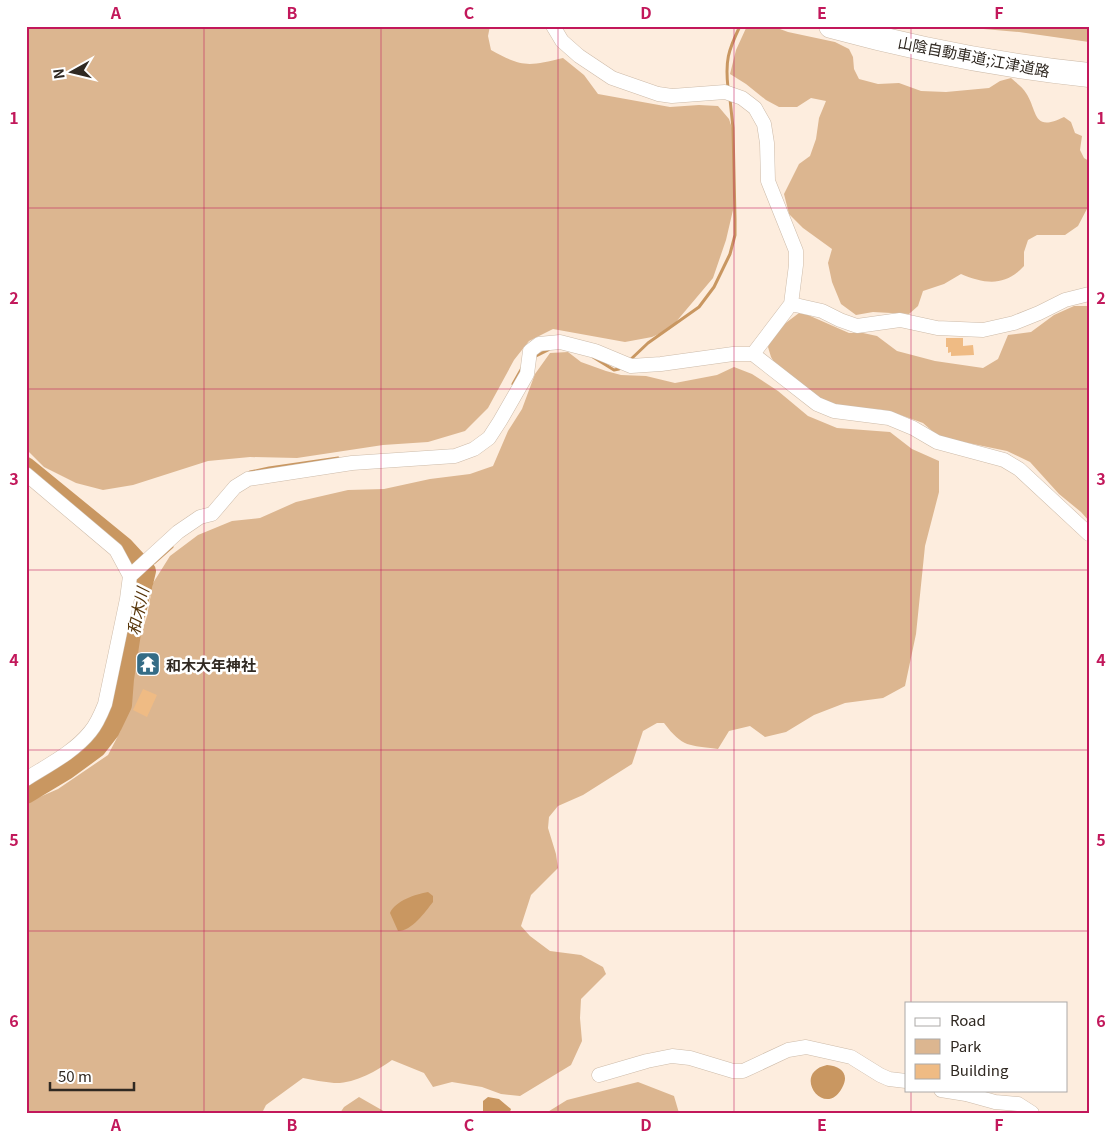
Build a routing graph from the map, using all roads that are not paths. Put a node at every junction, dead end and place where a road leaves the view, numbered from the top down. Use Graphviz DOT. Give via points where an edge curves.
graph roads {
  1 [pos="553,26"];
  2 [pos="838,28"];
  3 [pos="1089,75"];
  4 [pos="1089,294"];
  5 [pos="791,304"];
  6 [pos="753,354"];
  7 [pos="26,474"];
  8 [pos="1089,534"];
  9 [pos="132,574"];
  10 [pos="26,778"];
  11 [pos="599,1075"];
  12 [pos="905,1081"];
  13 [pos="954,1092"];
  14 [pos="1032,1113"];
  1 -- 5 [label="street" via="562,41 579,56 612,78 672,96 729,93 755,108 764,124 768,181 796,251"];
  2 -- 3 [label="highway, 山陰自動車道;江津道路" via="930,50 1040,70"];
  4 -- 5 [label="street" via="1066,300 1014,323 982,330 937,328 900,320 857,326 822,311"];
  5 -- 6 [label="street"];
  6 -- 8 [label="street" via="817,404 834,411 889,418 936,442 1004,460 1019,469"];
  6 -- 9 [label="street" via="661,364 626,364 595,351 560,342 538,344 530,351 527,374 500,421 489,438 474,449 455,456 352,463 248,478 206,516 178,532"];
  7 -- 9 [label="street" via="116,550"];
  9 -- 10 [label="street" via="105,704 99,718 78,745"];
  11 -- 12 [label="street" via="672,1056 733,1071 743,1070 778,1054 806,1048 851,1057 889,1079"];
  13 -- 14 [label="street" via="1018,1104"];
}
